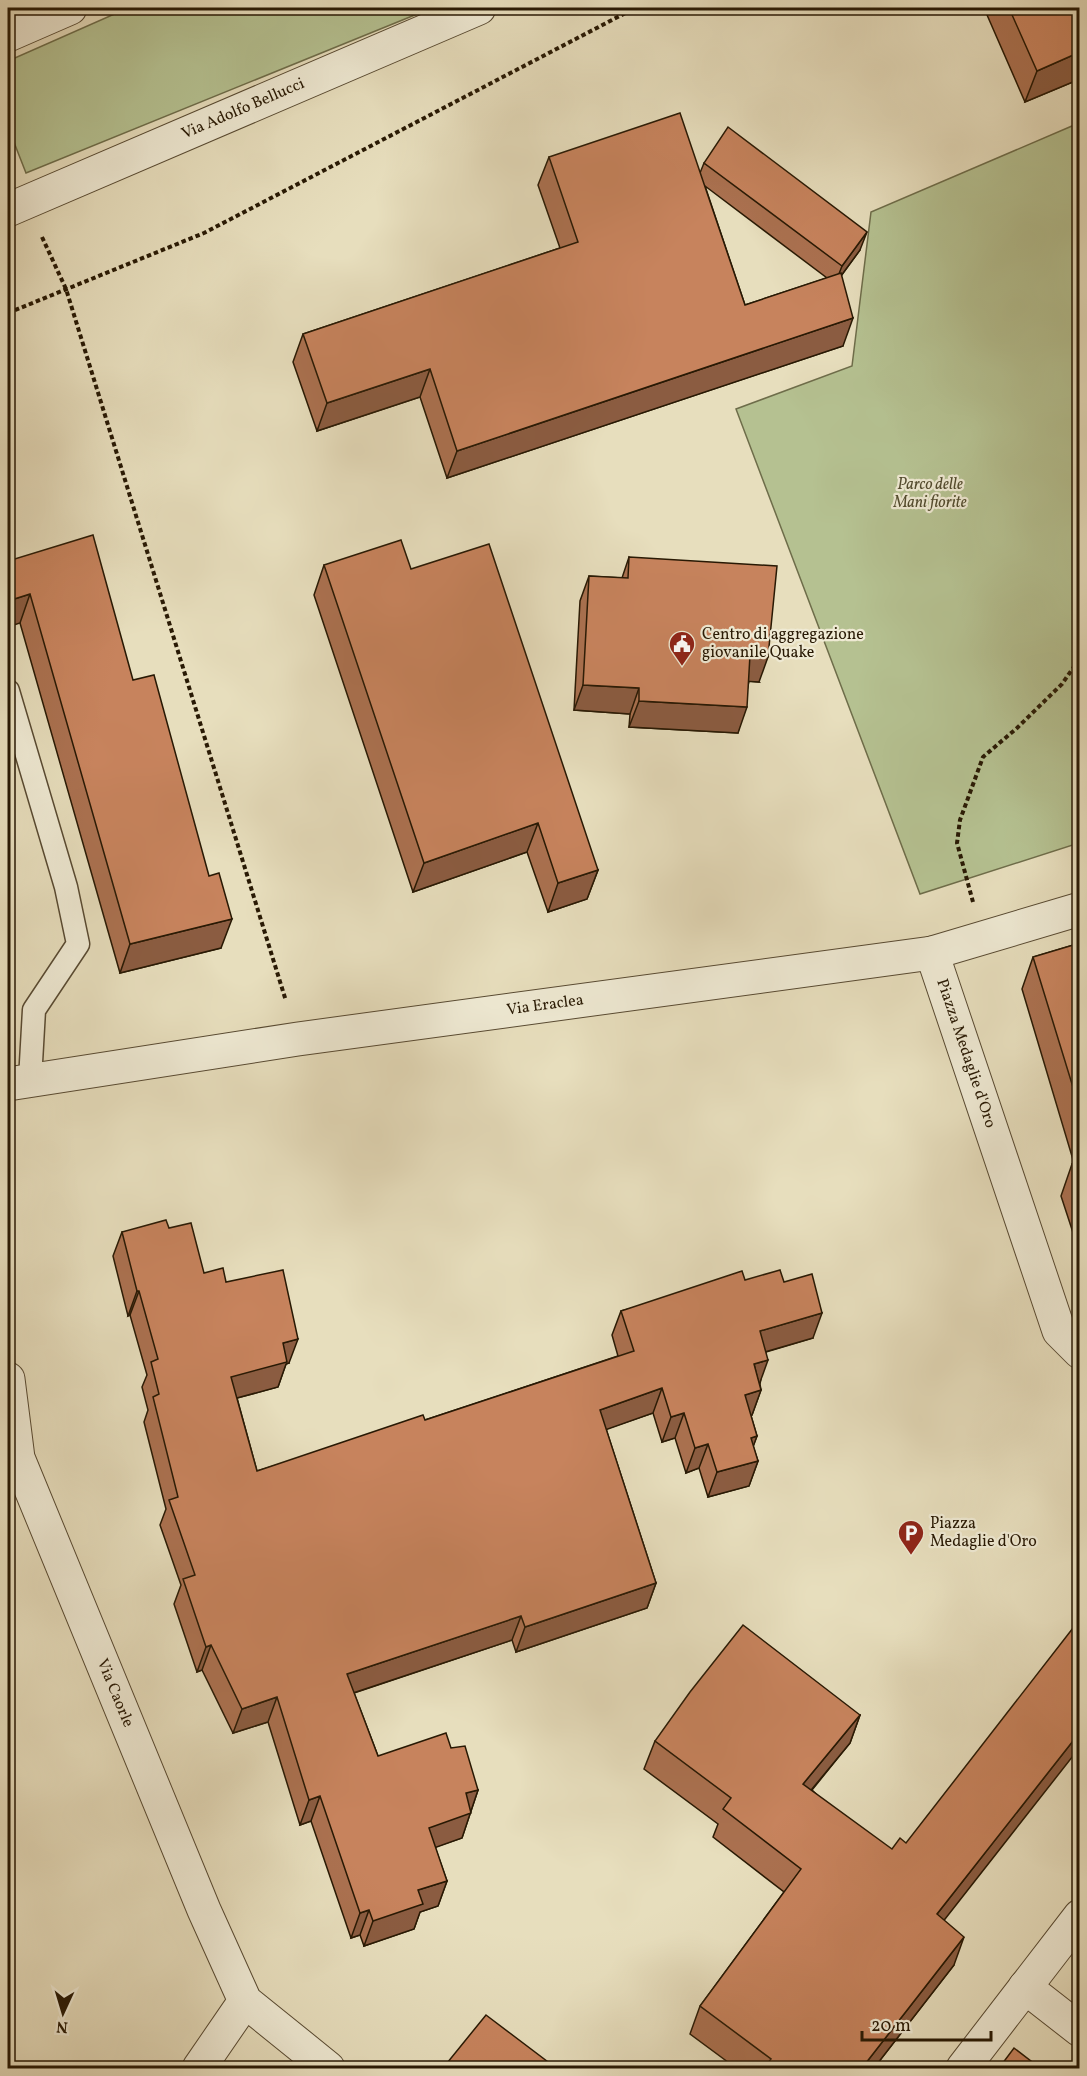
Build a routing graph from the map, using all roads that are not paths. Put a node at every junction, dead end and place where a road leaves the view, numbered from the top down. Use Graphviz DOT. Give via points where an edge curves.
graph roads {
  1 [pos="70,8"];
  2 [pos="479,8"];
  3 [pos="8,35"];
  4 [pos="17,207"];
  5 [pos="8,691"];
  6 [pos="1080,909"];
  7 [pos="932,953"];
  8 [pos="19,1082"];
  9 [pos="1080,1352"];
  10 [pos="8,1379"];
  11 [pos="1080,1916"];
  12 [pos="1025,1987"];
  13 [pos="245,2001"];
  14 [pos="1080,2030"];
  15 [pos="199,2068"];
  16 [pos="328,2068"];
  17 [pos="963,2068"];
  1 -- 3 [label="street"];
  2 -- 4 [label="street, Via Adolfo Bellucci"];
  5 -- 8 [label="lane" via="66,887 78,944 34,1010"];
  6 -- 7 [label="street, Via Eraclea"];
  7 -- 8 [label="street, Via Eraclea" via="298,1039"];
  7 -- 9 [label="street, Piazza Medaglie d'Oro" via="1059,1330"];
  10 -- 13 [label="street, Via Caorle" via="18,1458"];
  11 -- 12 [label="street"];
  12 -- 14 [label="street"];
  12 -- 17 [label="street"];
  13 -- 15 [label="street"];
  13 -- 16 [label="street, Via Caorle"];
}
